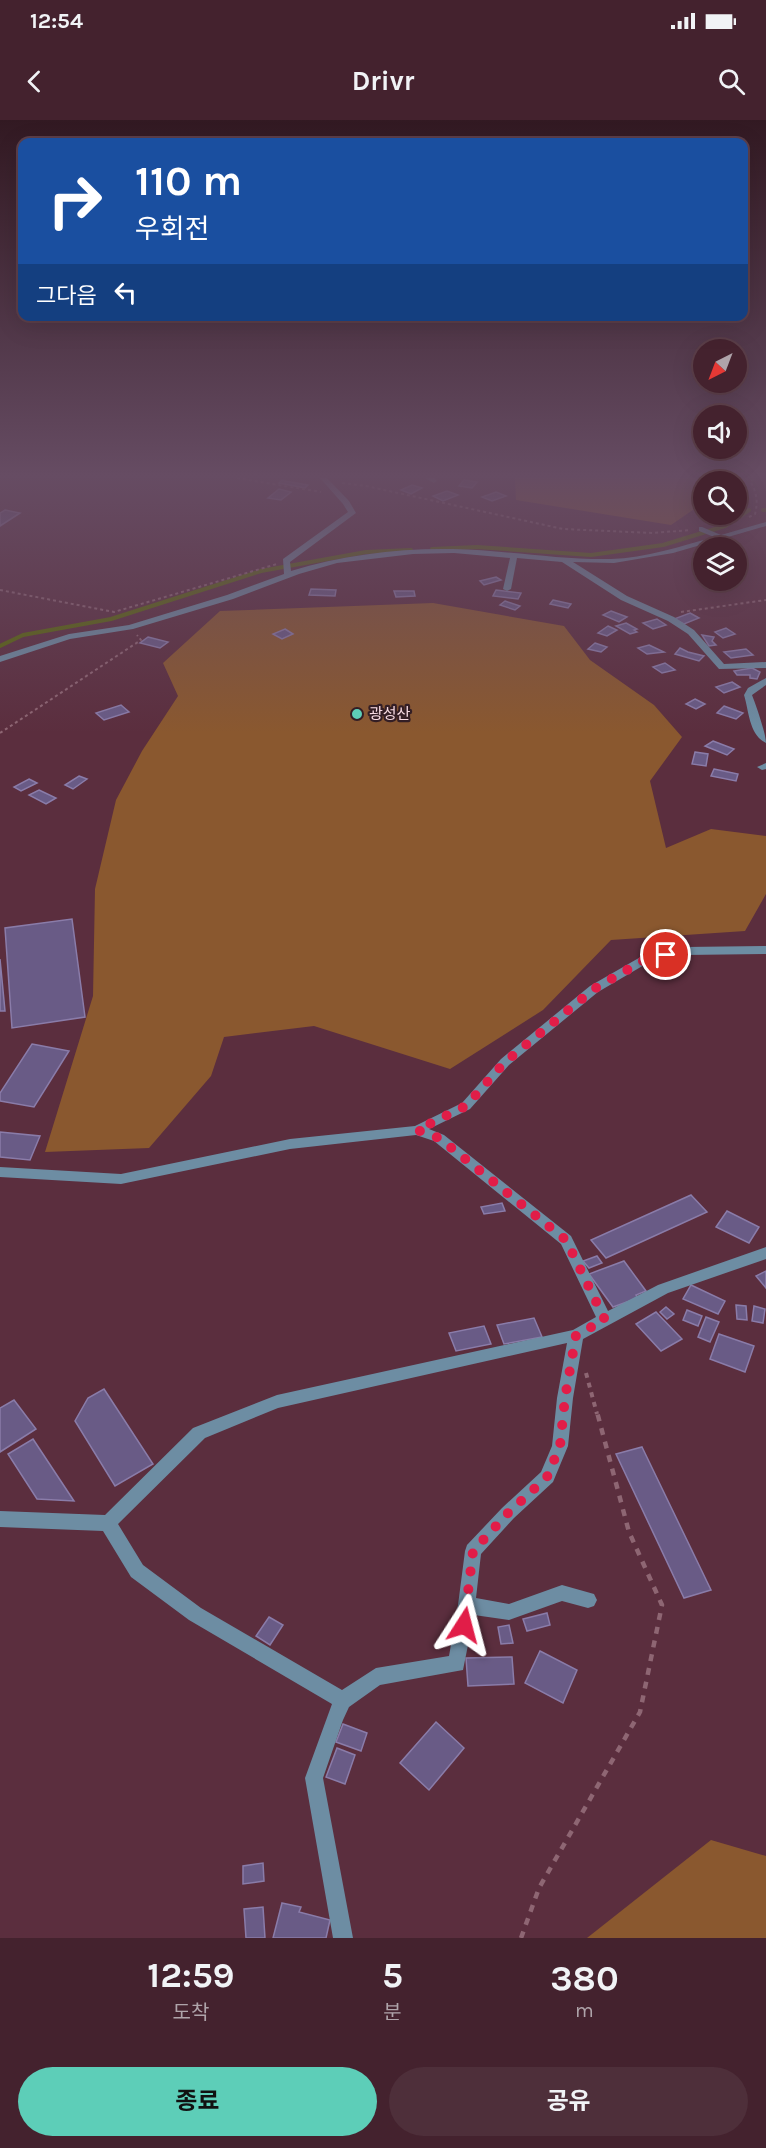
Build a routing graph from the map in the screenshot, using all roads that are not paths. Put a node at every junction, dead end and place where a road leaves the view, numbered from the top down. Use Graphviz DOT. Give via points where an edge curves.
graph roads {
  1 [pos="286,563"];
  2 [pos="331,563"];
  3 [pos="512,563"];
  4 [pos="568,563"];
  5 [pos="288,575"];
  6 [pos="507,589"];
  7 [pos="0,659"];
  8 [pos="762,665"];
  9 [pos="766,671"];
  10 [pos="766,681"];
  11 [pos="766,740"];
  12 [pos="766,950"];
  13 [pos="417,1130"];
  14 [pos="0,1172"];
  15 [pos="766,1253"];
  16 [pos="605,1320"];
  17 [pos="576,1335"];
  18 [pos="0,1519"];
  19 [pos="108,1523"];
  20 [pos="588,1600"];
  21 [pos="467,1605"];
  22 [pos="343,1701"];
  23 [pos="343,1938"];
  1 -- 5 [label="street"];
  2 -- 5 [label="street"];
  3 -- 6 [label="street"];
  4 -- 8 [label="street" via="624,598 691,632 722,667"];
  5 -- 7 [label="street" via="130,627 69,637"];
  8 -- 9 [label="street"];
  10 -- 11 [label="street" via="748,695 754,706 753,721"];
  12 -- 13 [label="street" via="685,951 648,958 594,989 505,1062 466,1106"];
  13 -- 14 [label="street" via="290,1144 121,1179"];
  13 -- 16 [label="street" via="439,1138 566,1240"];
  15 -- 16 [label="street" via="663,1290"];
  16 -- 17 [label="street"];
  17 -- 19 [label="street" via="277,1402 199,1433"];
  17 -- 21 [label="street" via="560,1446 547,1477 473,1551"];
  18 -- 19 [label="street"];
  19 -- 22 [label="street" via="137,1570 195,1614"];
  20 -- 21 [label="street" via="562,1593 509,1612"];
  21 -- 22 [label="street" via="457,1664 376,1677"];
  22 -- 23 [label="street" via="314,1778"];
}
